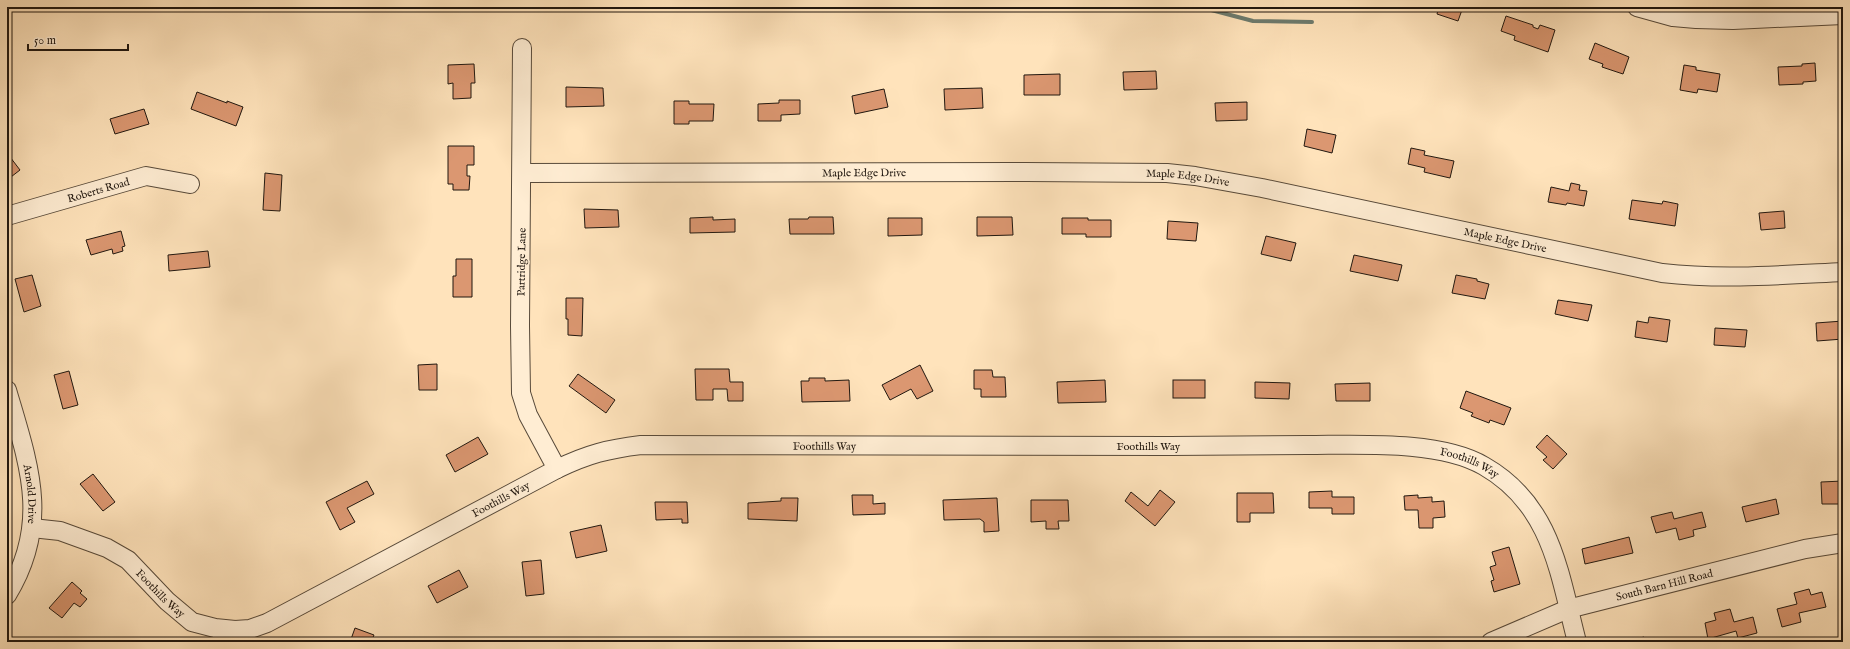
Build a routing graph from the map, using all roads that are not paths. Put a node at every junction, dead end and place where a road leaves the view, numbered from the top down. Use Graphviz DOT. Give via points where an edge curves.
graph roads {
  1 [pos="1637,7"];
  2 [pos="1843,15"];
  3 [pos="522,48"];
  4 [pos="522,174"];
  5 [pos="190,184"];
  6 [pos="7,216"];
  7 [pos="1843,272"];
  8 [pos="7,390"];
  9 [pos="557,469"];
  10 [pos="32,528"];
  11 [pos="1843,543"];
  12 [pos="7,595"];
  13 [pos="1568,609"];
  14 [pos="1491,642"];
  15 [pos="1577,642"];
  1 -- 2 [label="street" via="1696,20"];
  3 -- 4 [label="street, Partridge Lane"];
  4 -- 7 [label="street, Maple Edge Drive" via="1026,172 1195,176 1662,273 1721,278"];
  4 -- 9 [label="street, Partridge Lane" via="521,393 528,415"];
  5 -- 6 [label="street, Roberts Road" via="146,176"];
  8 -- 10 [label="street, Arnold Drive" via="32,485"];
  9 -- 10 [label="street, Foothills Way" via="250,630 215,628 192,622 167,601 128,560 107,548 60,532"];
  9 -- 13 [label="street, Foothills Way" via="584,456 612,448 641,445 1348,445 1432,448 1481,464 1498,475 1530,506 1551,546"];
  10 -- 12 [label="street, Arnold Drive" via="24,559"];
  11 -- 13 [label="street, South Barn Hill Road" via="1805,549"];
  13 -- 14 [label="street, South Barn Hill Road"];
  13 -- 15 [label="street, Foothills Way"];
}
